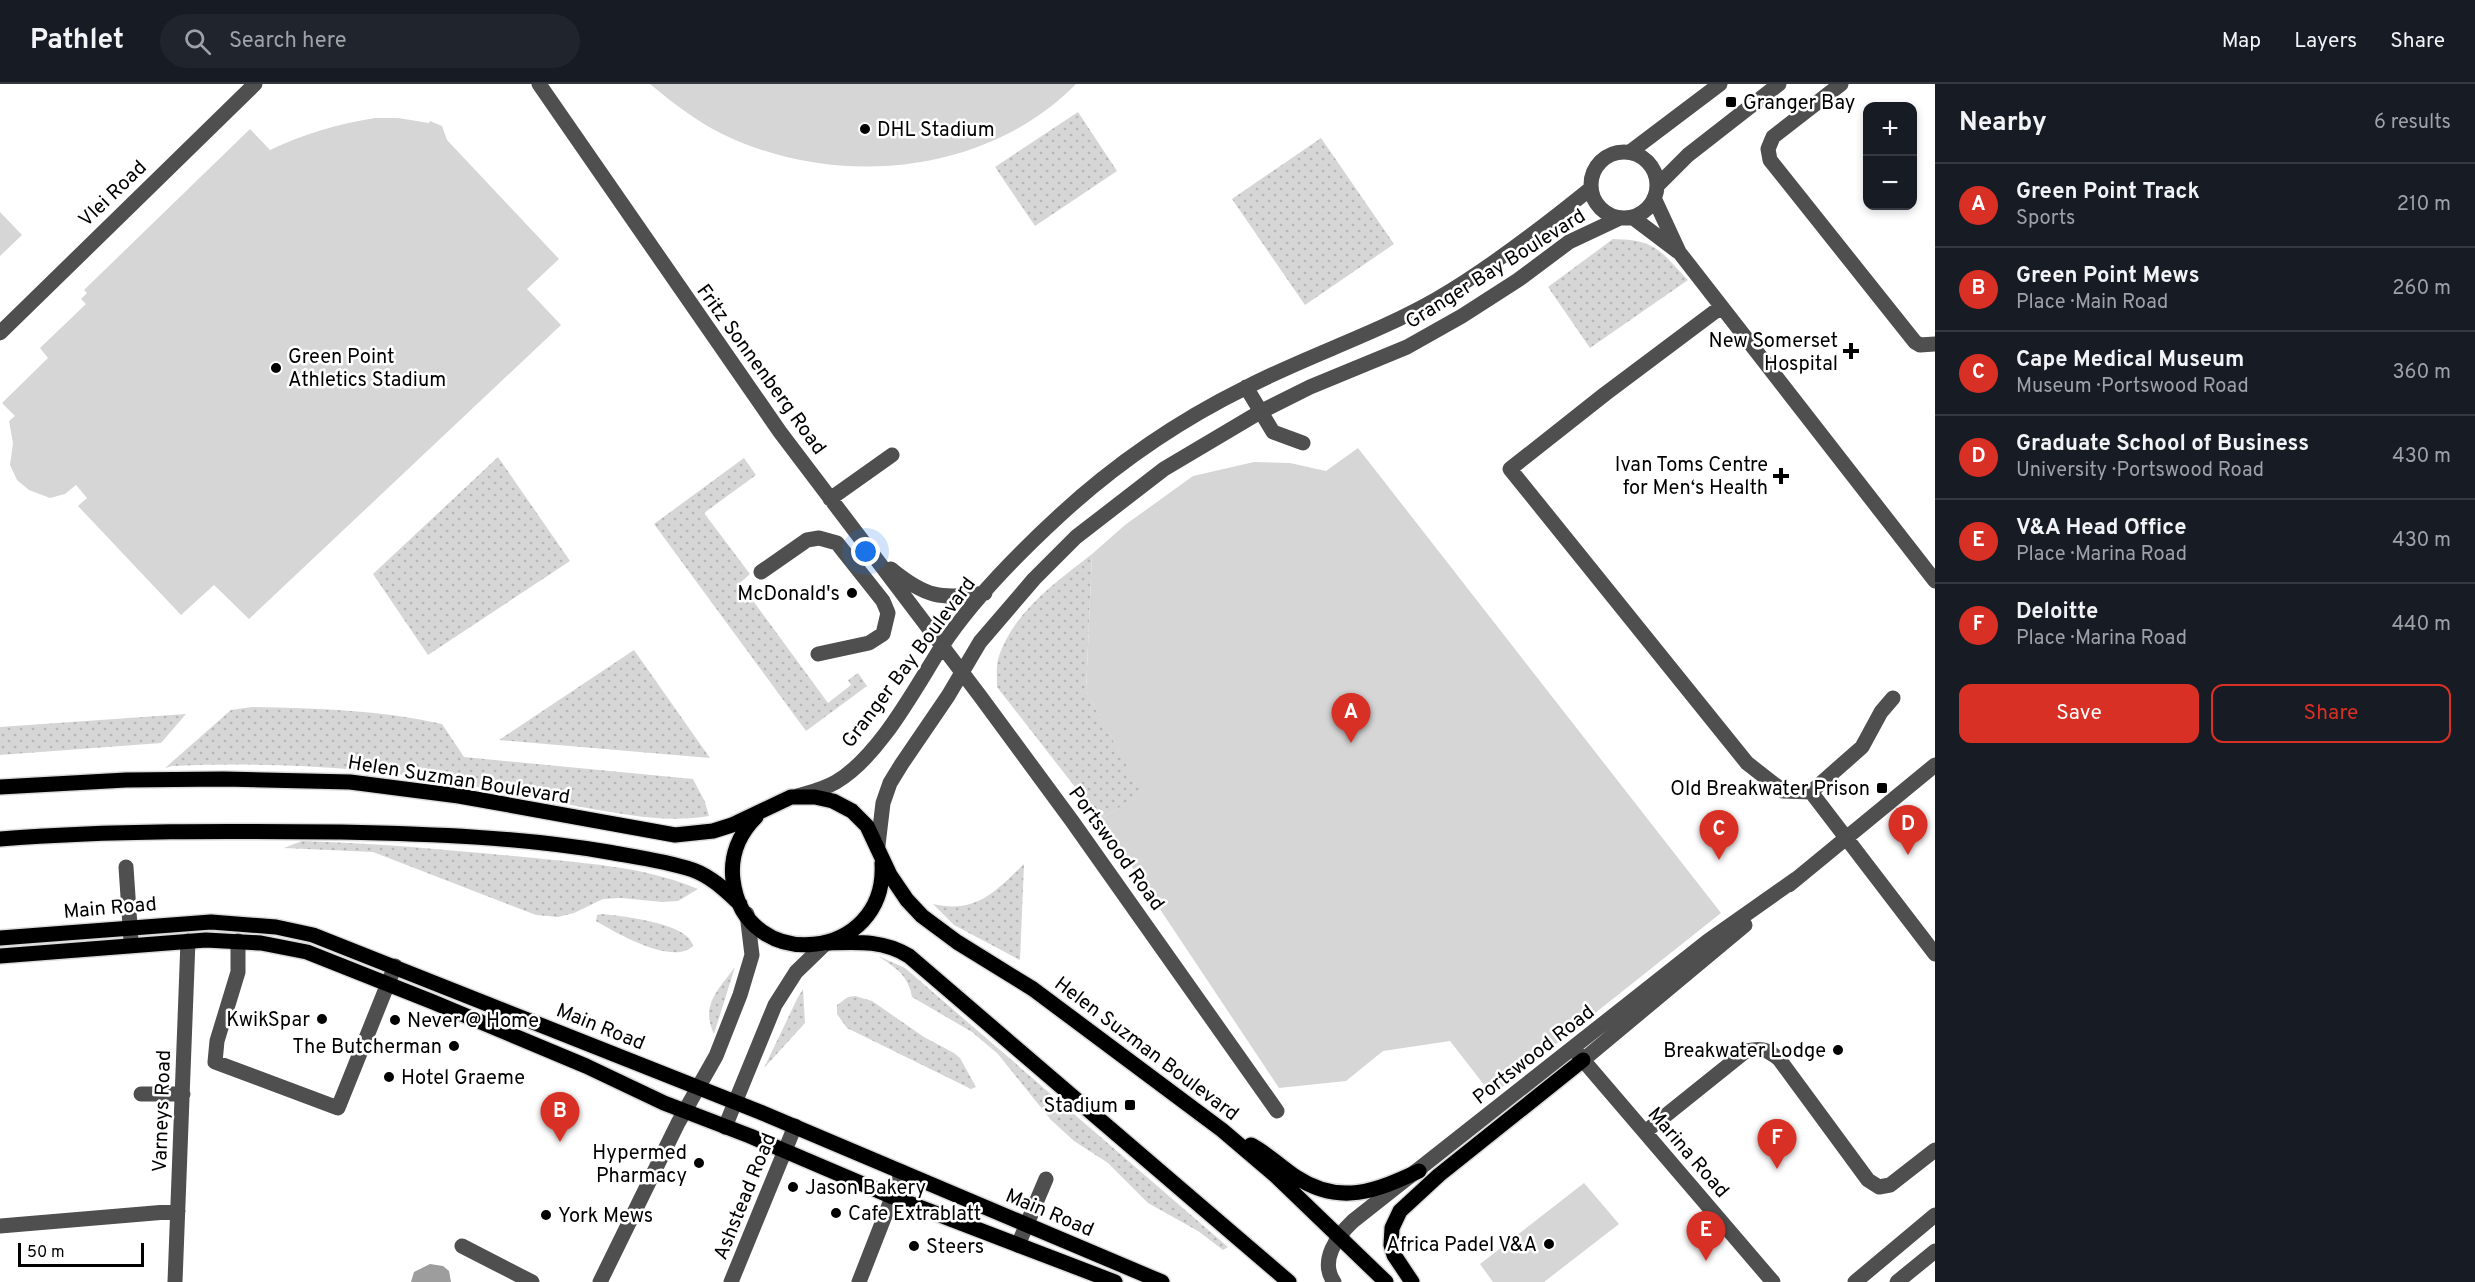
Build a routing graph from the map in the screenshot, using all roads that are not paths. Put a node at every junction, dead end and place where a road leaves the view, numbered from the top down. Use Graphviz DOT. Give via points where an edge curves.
graph roads {
  1 [pos="255,84"];
  2 [pos="539,84"];
  3 [pos="1720,84"];
  4 [pos="1779,84"];
  5 [pos="1841,84"];
  6 [pos="1630,152"];
  7 [pos="1590,189"];
  8 [pos="1655,192"];
  9 [pos="1626,217"];
  10 [pos="1679,252"];
  11 [pos="1721,307"];
  12 [pos="0,333"];
  13 [pos="1935,344"];
  14 [pos="1246,387"];
  15 [pos="1260,412"];
  16 [pos="1303,442"];
  17 [pos="892,455"];
  18 [pos="830,499"];
  19 [pos="872,554"];
  20 [pos="761,572"];
  21 [pos="1935,581"];
  22 [pos="985,593"];
  23 [pos="942,646"];
  24 [pos="818,654"];
  25 [pos="961,672"];
  26 [pos="1893,698"];
  27 [pos="1935,765"];
  28 [pos="0,787"];
  29 [pos="1811,792"];
  30 [pos="795,797"];
  31 [pos="763,811"];
  32 [pos="1846,838"];
  33 [pos="0,839"];
  34 [pos="879,851"];
  35 [pos="126,867"];
  36 [pos="744,909"];
  37 [pos="130,927"];
  38 [pos="0,938"];
  39 [pos="188,941"];
  40 [pos="238,941"];
  41 [pos="827,943"];
  42 [pos="132,946"];
  43 [pos="1935,954"];
  44 [pos="0,956"];
  45 [pos="395,966"];
  46 [pos="390,984"];
  47 [pos="1578,1054"];
  48 [pos="698,1087"];
  49 [pos="141,1094"];
  50 [pos="183,1094"];
  51 [pos="735,1102"];
  52 [pos="684,1111"];
  53 [pos="1277,1111"];
  54 [pos="795,1126"];
  55 [pos="725,1127"];
  56 [pos="1222,1130"];
  57 [pos="1644,1132"];
  58 [pos="1935,1150"];
  59 [pos="785,1151"];
  60 [pos="1419,1171"];
  61 [pos="902,1172"];
  62 [pos="1046,1179"];
  63 [pos="893,1197"];
  64 [pos="178,1211"];
  65 [pos="1935,1215"];
  66 [pos="1027,1225"];
  67 [pos="0,1226"];
  68 [pos="1340,1236"];
  69 [pos="1018,1245"];
  70 [pos="462,1246"];
  71 [pos="1079,1248"];
  72 [pos="1935,1251"];
  73 [pos="1072,1264"];
  74 [pos="175,1282"];
  75 [pos="532,1282"];
  76 [pos="600,1282"];
  77 [pos="731,1282"];
  78 [pos="859,1282"];
  79 [pos="1115,1282"];
  80 [pos="1162,1282"];
  81 [pos="1289,1282"];
  82 [pos="1334,1282"];
  83 [pos="1386,1282"];
  84 [pos="1412,1282"];
  85 [pos="1773,1282"];
  86 [pos="1855,1282"];
  87 [pos="1897,1282"];
  1 -- 12 [label="street, Vlei Road"];
  2 -- 18 [label="street, Fritz Sonnenberg Road" via="712,338"];
  3 -- 6 [label="street"];
  4 -- 8 [label="street" via="1688,155"];
  5 -- 13 [label="street" via="1773,137 1768,149 1770,160 1915,342"];
  6 -- 7 [label="street" via="1612,153 1601,160 1593,170"];
  6 -- 8 [label="street" via="1651,165 1656,177"];
  7 -- 9 [label="street" via="1601,209"];
  7 -- 14 [label="street, Granger Bay Boulevard" via="1438,298"];
  8 -- 9 [label="street" via="1644,211"];
  8 -- 10 [label="street"];
  9 -- 10 [label="street"];
  9 -- 15 [label="street, Granger Bay Boulevard" via="1569,242 1481,304 1407,347"];
  10 -- 11 [label="street"];
  11 -- 21 [label="street"];
  11 -- 29 [label="street" via="1510,469 1747,763 1784,791"];
  14 -- 15 [label="street"];
  14 -- 22 [label="street, Granger Bay Boulevard" via="1184,421 1099,481 1058,517"];
  15 -- 16 [label="street" via="1273,432"];
  15 -- 25 [label="street, Granger Bay Boulevard" via="1164,469 1076,537 1006,610"];
  17 -- 18 [label="street"];
  18 -- 19 [label="street, Fritz Sonnenberg Road"];
  19 -- 22 [label="street" via="909,583 932,595 952,598"];
  19 -- 23 [label="street, Fritz Sonnenberg Road"];
  20 -- 24 [label="street" via="807,540 819,538 837,543 879,594 888,613 883,634 870,643"];
  22 -- 23 [label="street, Granger Bay Boulevard"];
  23 -- 25 [label="street, Fritz Sonnenberg Road"];
  23 -- 30 [label="street, Granger Bay Boulevard" via="930,669 862,761 831,785"];
  25 -- 34 [label="street, Granger Bay Boulevard" via="890,783 881,812"];
  25 -- 53 [label="street, Portswood Road" via="1118,884"];
  26 -- 29 [label="street" via="1863,747"];
  27 -- 32 [label="street, Portswood Road"];
  28 -- 31 [label="main road, Helen Suzman Boulevard" via="115,780 350,782 459,796 675,835 713,831"];
  29 -- 32 [label="street"];
  30 -- 31 [label="main road, Helen Suzman Boulevard"];
  30 -- 34 [label="main road, Helen Suzman Boulevard" via="822,798 846,807 867,826"];
  31 -- 36 [label="main road, Helen Suzman Boulevard" via="746,829 735,850 733,878"];
  32 -- 43 [label="street"];
  32 -- 47 [label="street, Portswood Road" via="1717,950"];
  33 -- 36 [label="main road" via="240,831 521,840 694,870 715,882"];
  34 -- 41 [label="main road" via="881,884 871,911 855,929"];
  34 -- 56 [label="main road, Helen Suzman Boulevard" via="899,890 922,916 1034,989"];
  35 -- 37 [label="street"];
  36 -- 41 [label="main road" via="762,930 785,942"];
  36 -- 48 [label="street" via="751,944 750,965 716,1056"];
  37 -- 38 [label="main road, Main Road"];
  37 -- 42 [label="street"];
  37 -- 45 [label="main road, Main Road" via="211,922 276,927 313,935"];
  39 -- 40 [label="main road, Main Road"];
  39 -- 42 [label="main road, Main Road"];
  39 -- 50 [label="street, Varneys Road"];
  40 -- 46 [label="main road, Main Road" via="294,949"];
  40 -- 46 [label="street" via="238,972 217,1041 215,1062 338,1108"];
  41 -- 51 [label="street" via="796,972 780,996"];
  41 -- 81 [label="main road" via="881,944 909,956"];
  42 -- 44 [label="main road, Main Road"];
  45 -- 46 [label="street"];
  45 -- 48 [label="main road, Main Road"];
  46 -- 52 [label="main road, Main Road"];
  47 -- 57 [label="street, Marina Road"];
  47 -- 60 [label="street, Portswood Road"];
  47 -- 84 [label="main road" via="1400,1211 1390,1245"];
  48 -- 51 [label="main road, Main Road"];
  48 -- 52 [label="street"];
  49 -- 50 [label="street"];
  50 -- 64 [label="street, Varneys Road"];
  51 -- 54 [label="main road, Main Road"];
  51 -- 55 [label="street"];
  52 -- 55 [label="main road, Main Road"];
  52 -- 76 [label="street"];
  54 -- 59 [label="street, Ashstead Road"];
  54 -- 61 [label="main road, Main Road"];
  55 -- 59 [label="main road, Main Road"];
  56 -- 60 [label="main road" via="1269,1155 1299,1179 1333,1192 1363,1193"];
  56 -- 68 [label="main road, Helen Suzman Boulevard"];
  57 -- 58 [label="street" via="1746,1051 1760,1048 1779,1059 1868,1180 1879,1187 1890,1185"];
  57 -- 85 [label="street, Marina Road"];
  59 -- 63 [label="main road, Main Road"];
  59 -- 77 [label="street, Ashstead Road"];
  60 -- 68 [label="street, Portswood Road" via="1353,1221"];
  61 -- 63 [label="street"];
  61 -- 66 [label="main road, Main Road"];
  62 -- 66 [label="street"];
  63 -- 69 [label="main road, Main Road"];
  63 -- 78 [label="street"];
  64 -- 67 [label="street"];
  64 -- 74 [label="street, Varneys Road"];
  65 -- 86 [label="street"];
  66 -- 69 [label="street"];
  66 -- 71 [label="main road, Main Road"];
  68 -- 82 [label="street, Portswood Road" via="1327,1262"];
  68 -- 83 [label="main road, Helen Suzman Boulevard"];
  69 -- 73 [label="main road, Main Road"];
  70 -- 75 [label="street"];
  71 -- 73 [label="main road"];
  71 -- 80 [label="main road, Main Road"];
  72 -- 87 [label="street"];
  73 -- 79 [label="main road, Main Road"];
}
